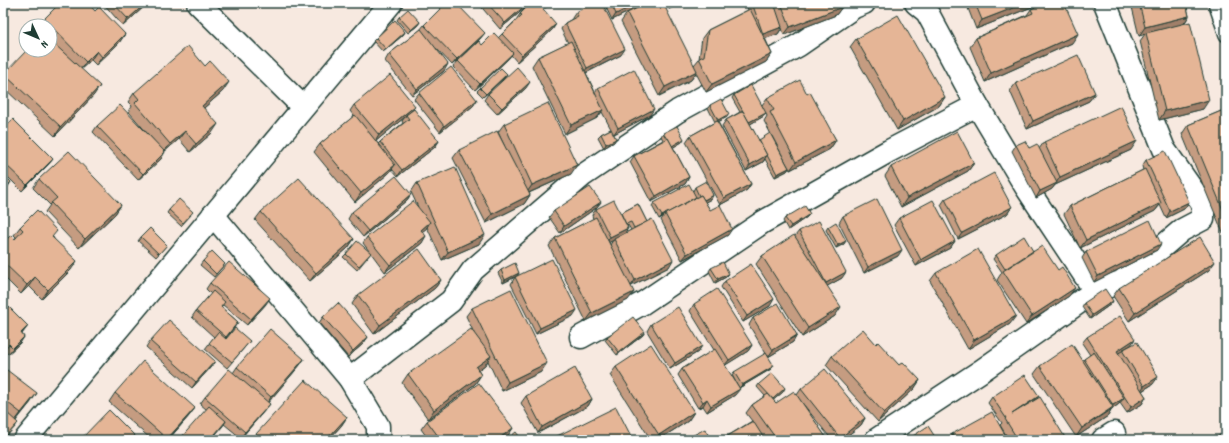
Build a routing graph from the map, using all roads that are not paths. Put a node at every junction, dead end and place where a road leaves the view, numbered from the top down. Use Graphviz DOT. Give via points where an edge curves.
graph roads {
  1 [pos="198,3"];
  2 [pos="391,3"];
  3 [pos="916,3"];
  4 [pos="1105,3"];
  5 [pos="1215,3"];
  6 [pos="856,4"];
  7 [pos="1226,35"];
  8 [pos="977,105"];
  9 [pos="303,108"];
  10 [pos="213,215"];
  11 [pos="1095,291"];
  12 [pos="582,337"];
  13 [pos="350,379"];
  14 [pos="25,440"];
  15 [pos="378,440"];
  16 [pos="876,440"];
  1 -- 9 [label="street"];
  2 -- 9 [label="street"];
  3 -- 8 [label="street" via="927,12"];
  4 -- 11 [label="street" via="1164,149 1203,205 1203,219 1182,230 1122,282"];
  5 -- 7 [label="lane"];
  6 -- 13 [label="street" via="799,46 678,111 582,176 473,270 451,301"];
  8 -- 11 [label="street" via="1026,187"];
  8 -- 12 [label="street" via="763,222 643,303"];
  9 -- 10 [label="street"];
  10 -- 13 [label="street"];
  10 -- 14 [label="street"];
  11 -- 16 [label="street" via="981,371"];
  13 -- 15 [label="street" via="378,426"];
}
